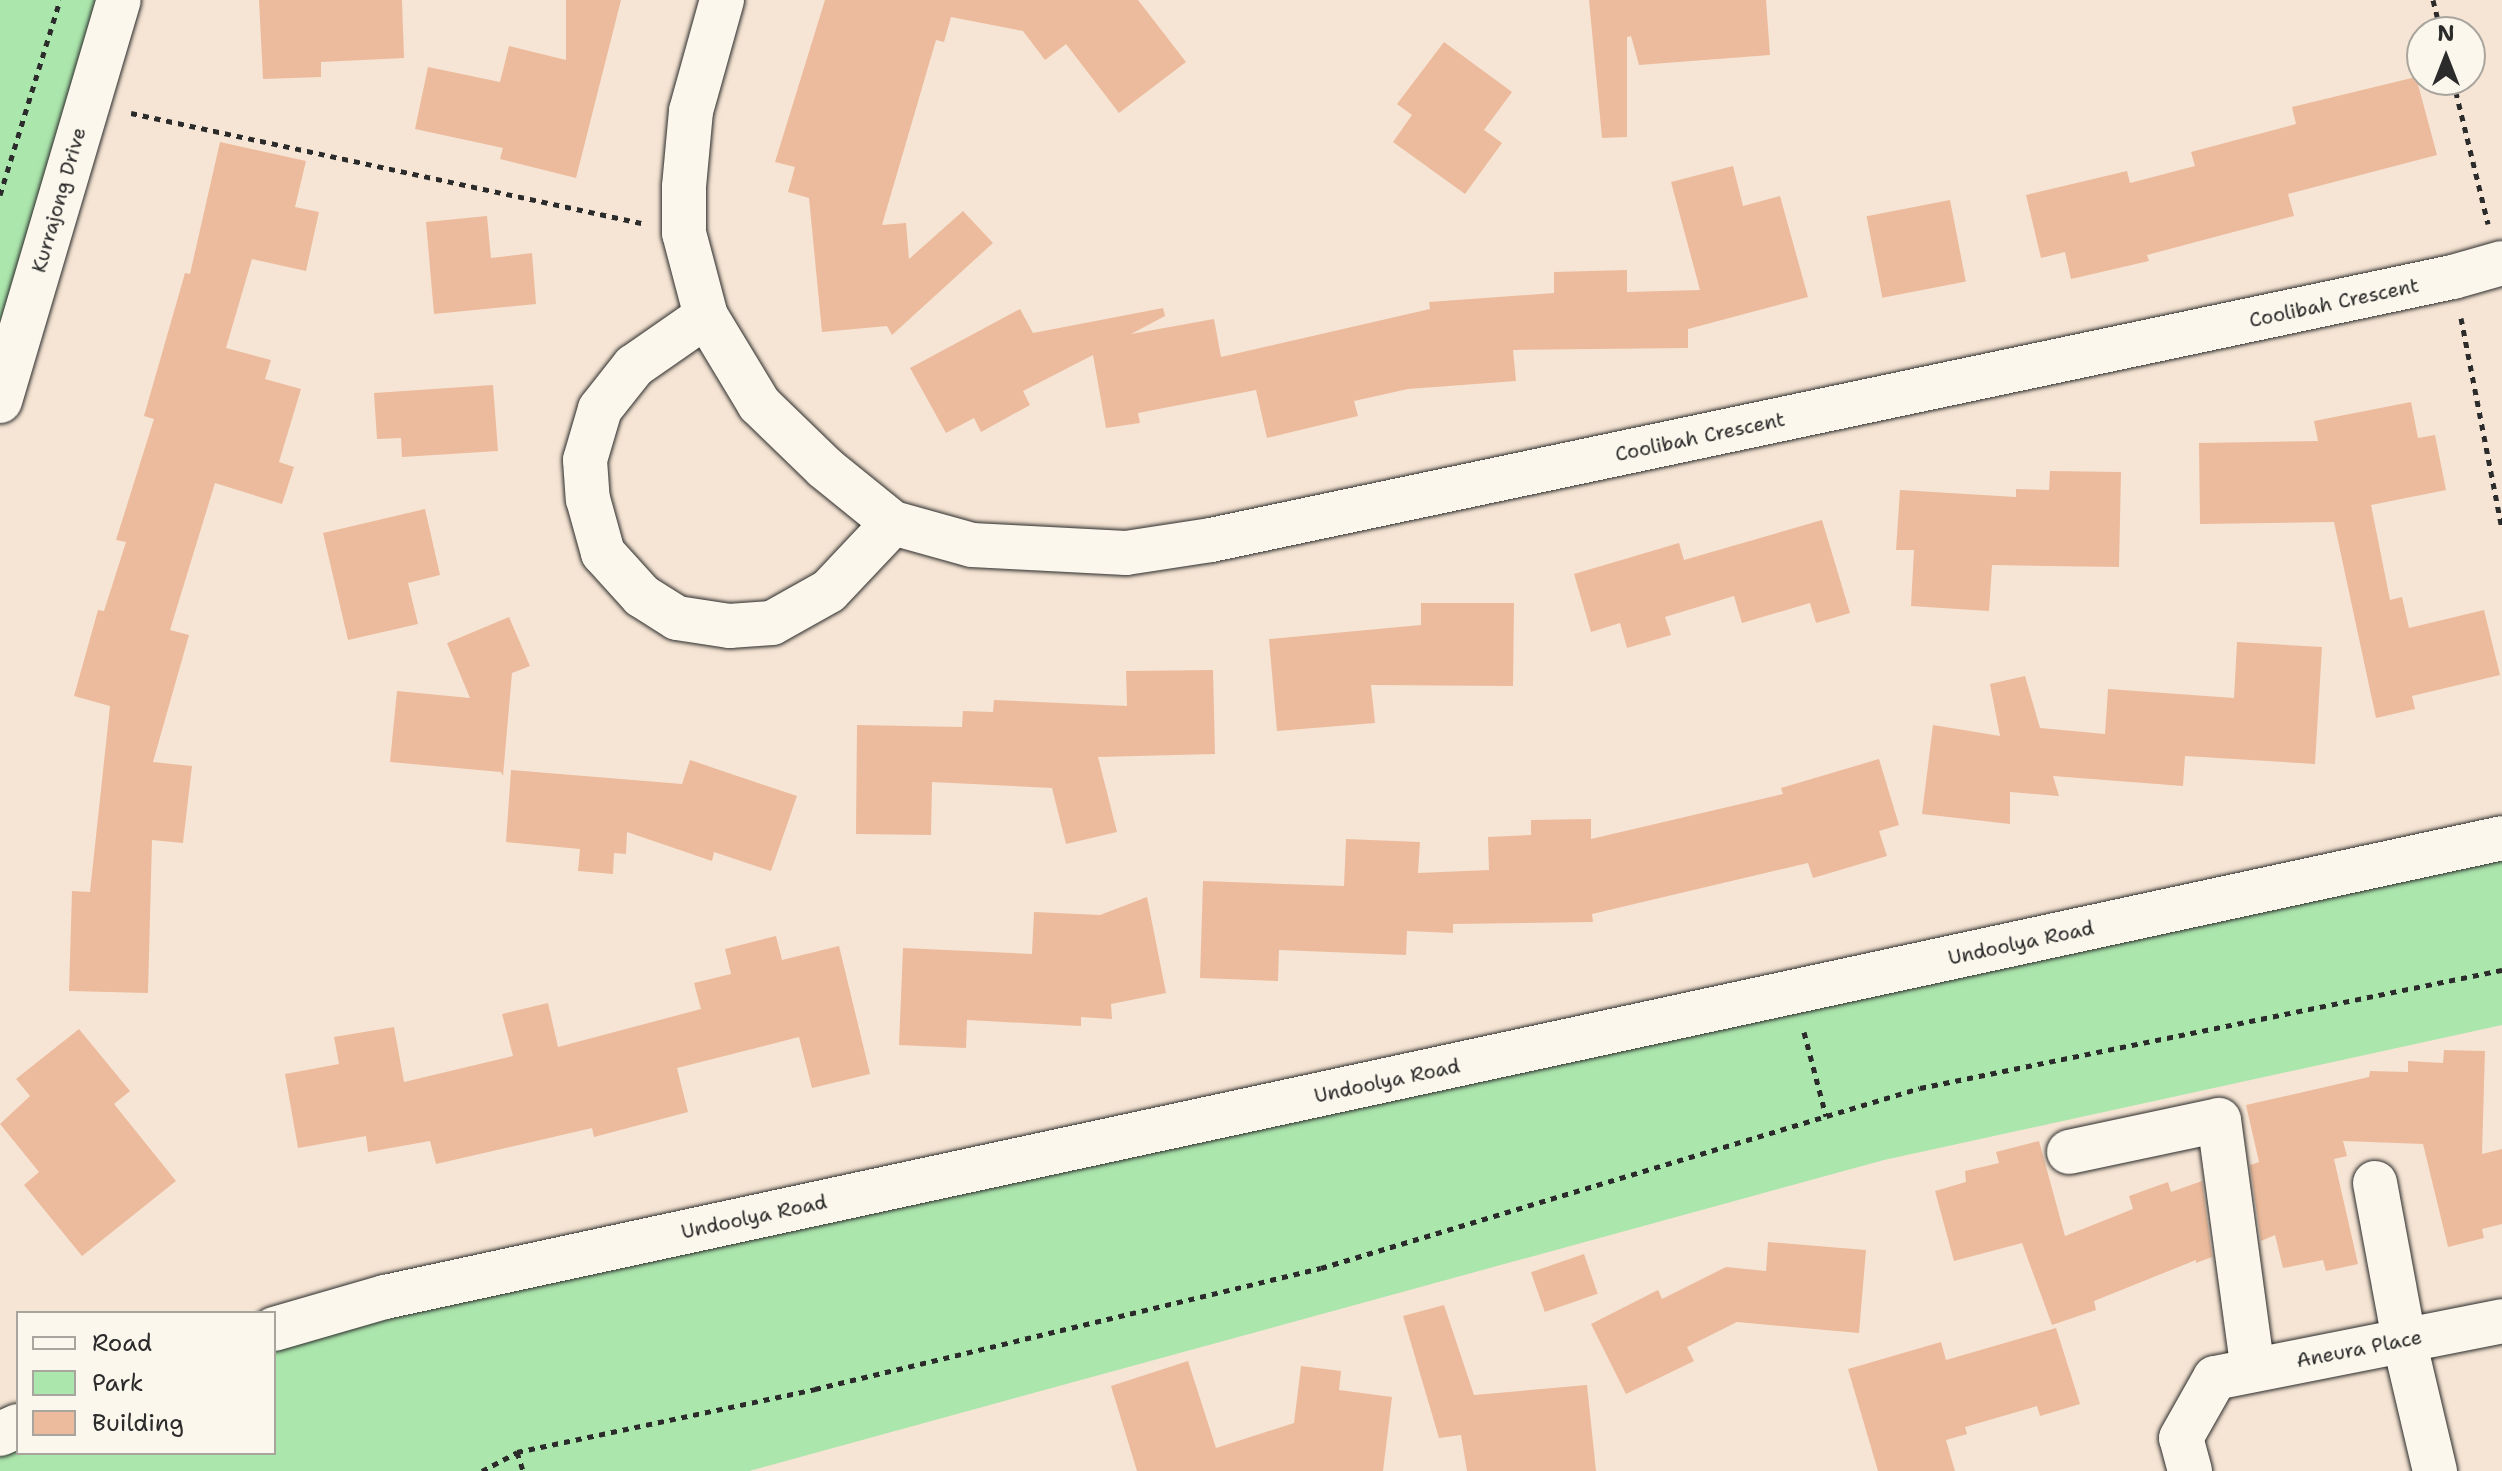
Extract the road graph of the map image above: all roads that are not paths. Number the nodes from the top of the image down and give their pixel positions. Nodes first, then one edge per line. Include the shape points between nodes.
1 (119, 0) edge
2 (722, 0) edge
3 (2500, 263) edge
4 (706, 316) junction
5 (0, 401) edge
6 (893, 523) junction
7 (2502, 838) edge
8 (2069, 1152) dead end
9 (2375, 1183) dead end
10 (2502, 1321) edge
11 (276, 1328) edge
12 (2404, 1340) junction
13 (2234, 1374) junction
14 (2190, 1471) edge
15 (2435, 1471) edge

1 - 5 street, Kurrajong Drive
2 - 4 street, Coolibah Crescent via 691,111 684,233
3 - 6 street, Coolibah Crescent via 1211,540 1126,553 1044,550 972,545
4 - 6 street, Coolibah Crescent via 759,404 825,468
4 - 6 street via 634,366 600,409 585,460 588,499 603,553 642,596 677,618 729,626 772,623 829,591
7 - 11 street, Undoolya Road via 385,1297
8 - 13 street via 2219,1120
9 - 12 street
10 - 12 street, Aneura Place
12 - 13 street, Aneura Place
12 - 15 street
13 - 14 street via 2181,1438

